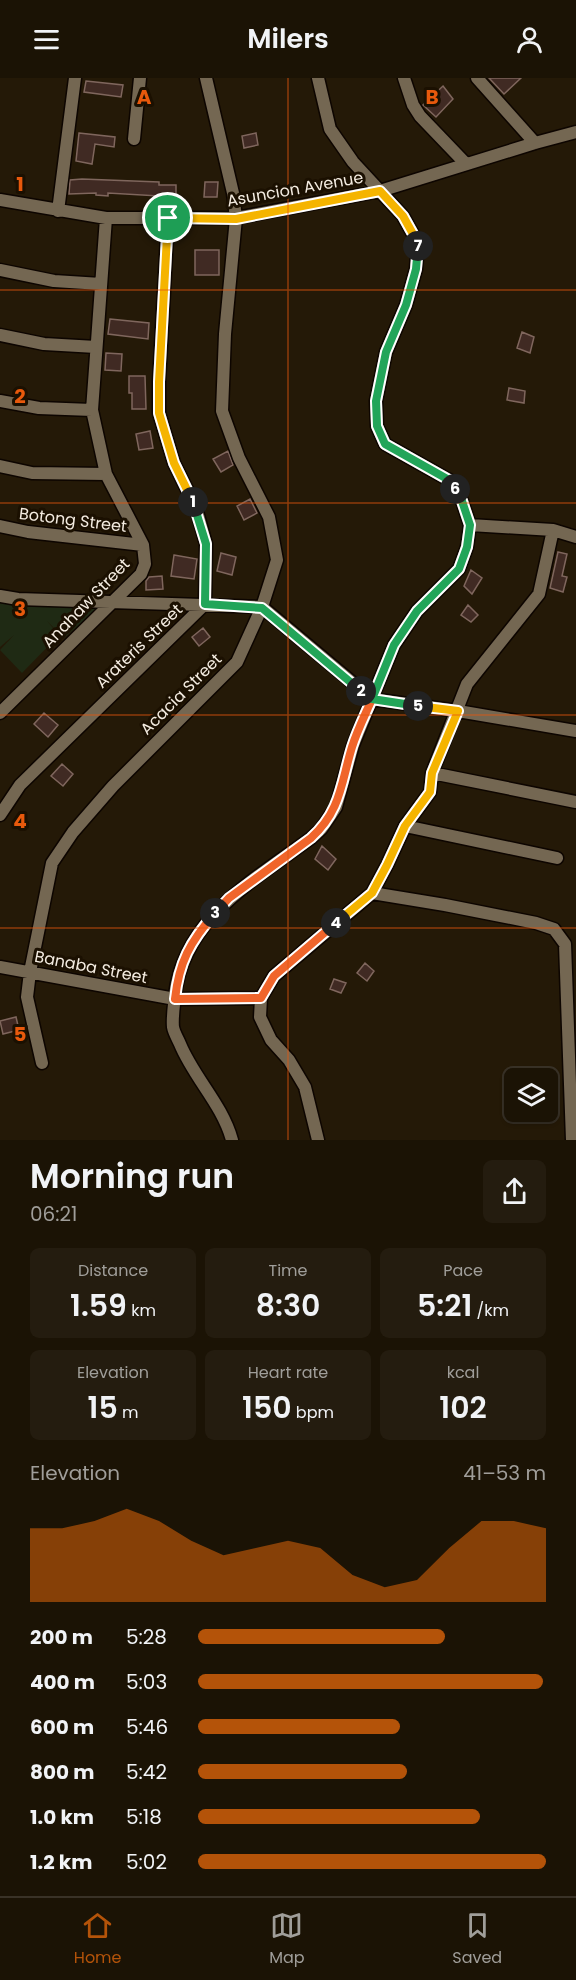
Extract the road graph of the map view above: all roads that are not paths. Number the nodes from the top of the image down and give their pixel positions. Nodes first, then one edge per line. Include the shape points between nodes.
1 (75, 78) edge
2 (140, 78) edge
3 (206, 78) edge
4 (318, 78) edge
5 (404, 78) edge
6 (477, 78) edge
7 (576, 132) edge
8 (134, 139) dead end
9 (535, 143) junction
10 (466, 164) junction
11 (380, 191) junction
12 (0, 200) edge
13 (58, 211) junction
14 (106, 218) junction
15 (168, 218) junction
16 (236, 219) junction
17 (0, 270) edge
18 (101, 284) junction
19 (0, 335) edge
20 (96, 347) junction
21 (0, 401) edge
22 (92, 410) junction
23 (0, 466) edge
24 (106, 474) junction
25 (470, 525) junction
26 (0, 526) edge
27 (554, 530) junction
28 (576, 537) edge
29 (143, 545) junction
30 (0, 596) edge
31 (113, 603) junction
32 (205, 604) junction
33 (262, 608) junction
34 (372, 699) junction
35 (458, 711) junction
36 (0, 713) edge
37 (576, 731) edge
38 (432, 773) junction
39 (576, 802) edge
40 (0, 815) edge
41 (405, 826) junction
42 (557, 858) dead end
43 (372, 893) junction
44 (0, 967) edge
45 (30, 972) junction
46 (261, 998) junction
47 (175, 999) junction
48 (42, 1063) dead end
49 (232, 1140) edge
50 (318, 1140) edge
51 (572, 1140) edge

1 - 13 street
2 - 8 street
3 - 16 street, Acacia Street
4 - 11 street via 330,129
5 - 10 street via 420,116
6 - 9 street
7 - 9 street, Asuncion Avenue
9 - 10 street, Asuncion Avenue
10 - 11 street, Asuncion Avenue
11 - 16 street, Asuncion Avenue
11 - 25 street via 403,216 418,243 406,305 386,352 376,401 377,426 385,444 449,480
12 - 13 street, Asuncion Avenue
13 - 14 street, Asuncion Avenue
14 - 15 street, Asuncion Avenue
14 - 18 street, Anahaw Street
15 - 16 street, Asuncion Avenue
15 - 32 street, Arateris Street via 159,413 206,544
16 - 33 street, Acacia Street via 222,411 239,458 269,517 277,560
17 - 18 street via 54,281
18 - 20 street, Anahaw Street
19 - 20 street via 44,344
20 - 22 street, Anahaw Street
21 - 22 street via 39,408
22 - 24 street, Anahaw Street
23 - 24 street via 32,473
24 - 29 street, Anahaw Street
25 - 27 street
25 - 34 street via 459,569 417,611 394,645
26 - 29 street, Botong Street
27 - 28 street
27 - 35 street via 539,594 468,684
29 - 31 street, Anahaw Street via 145,564 141,574
30 - 31 street
31 - 32 street
31 - 36 street, Anahaw Street
32 - 33 street
32 - 40 street, Arateris Street via 20,785
33 - 34 street
33 - 45 street, Acacia Street via 237,662 113,786 52,863
34 - 35 street
34 - 47 street via 353,745 336,807 311,838 229,898 213,916 187,952 178,973
35 - 37 street
35 - 38 street
38 - 39 street
38 - 41 street via 430,792
41 - 42 street
41 - 43 street
43 - 46 street via 274,976
43 - 51 street via 554,929 565,944
44 - 45 street, Banaba Street
45 - 47 street, Banaba Street
45 - 48 street, Acacia Street via 27,997
46 - 47 street, Banaba Street
46 - 50 street via 260,1017 271,1040 305,1087
47 - 49 street via 173,1027 186,1060 222,1114

